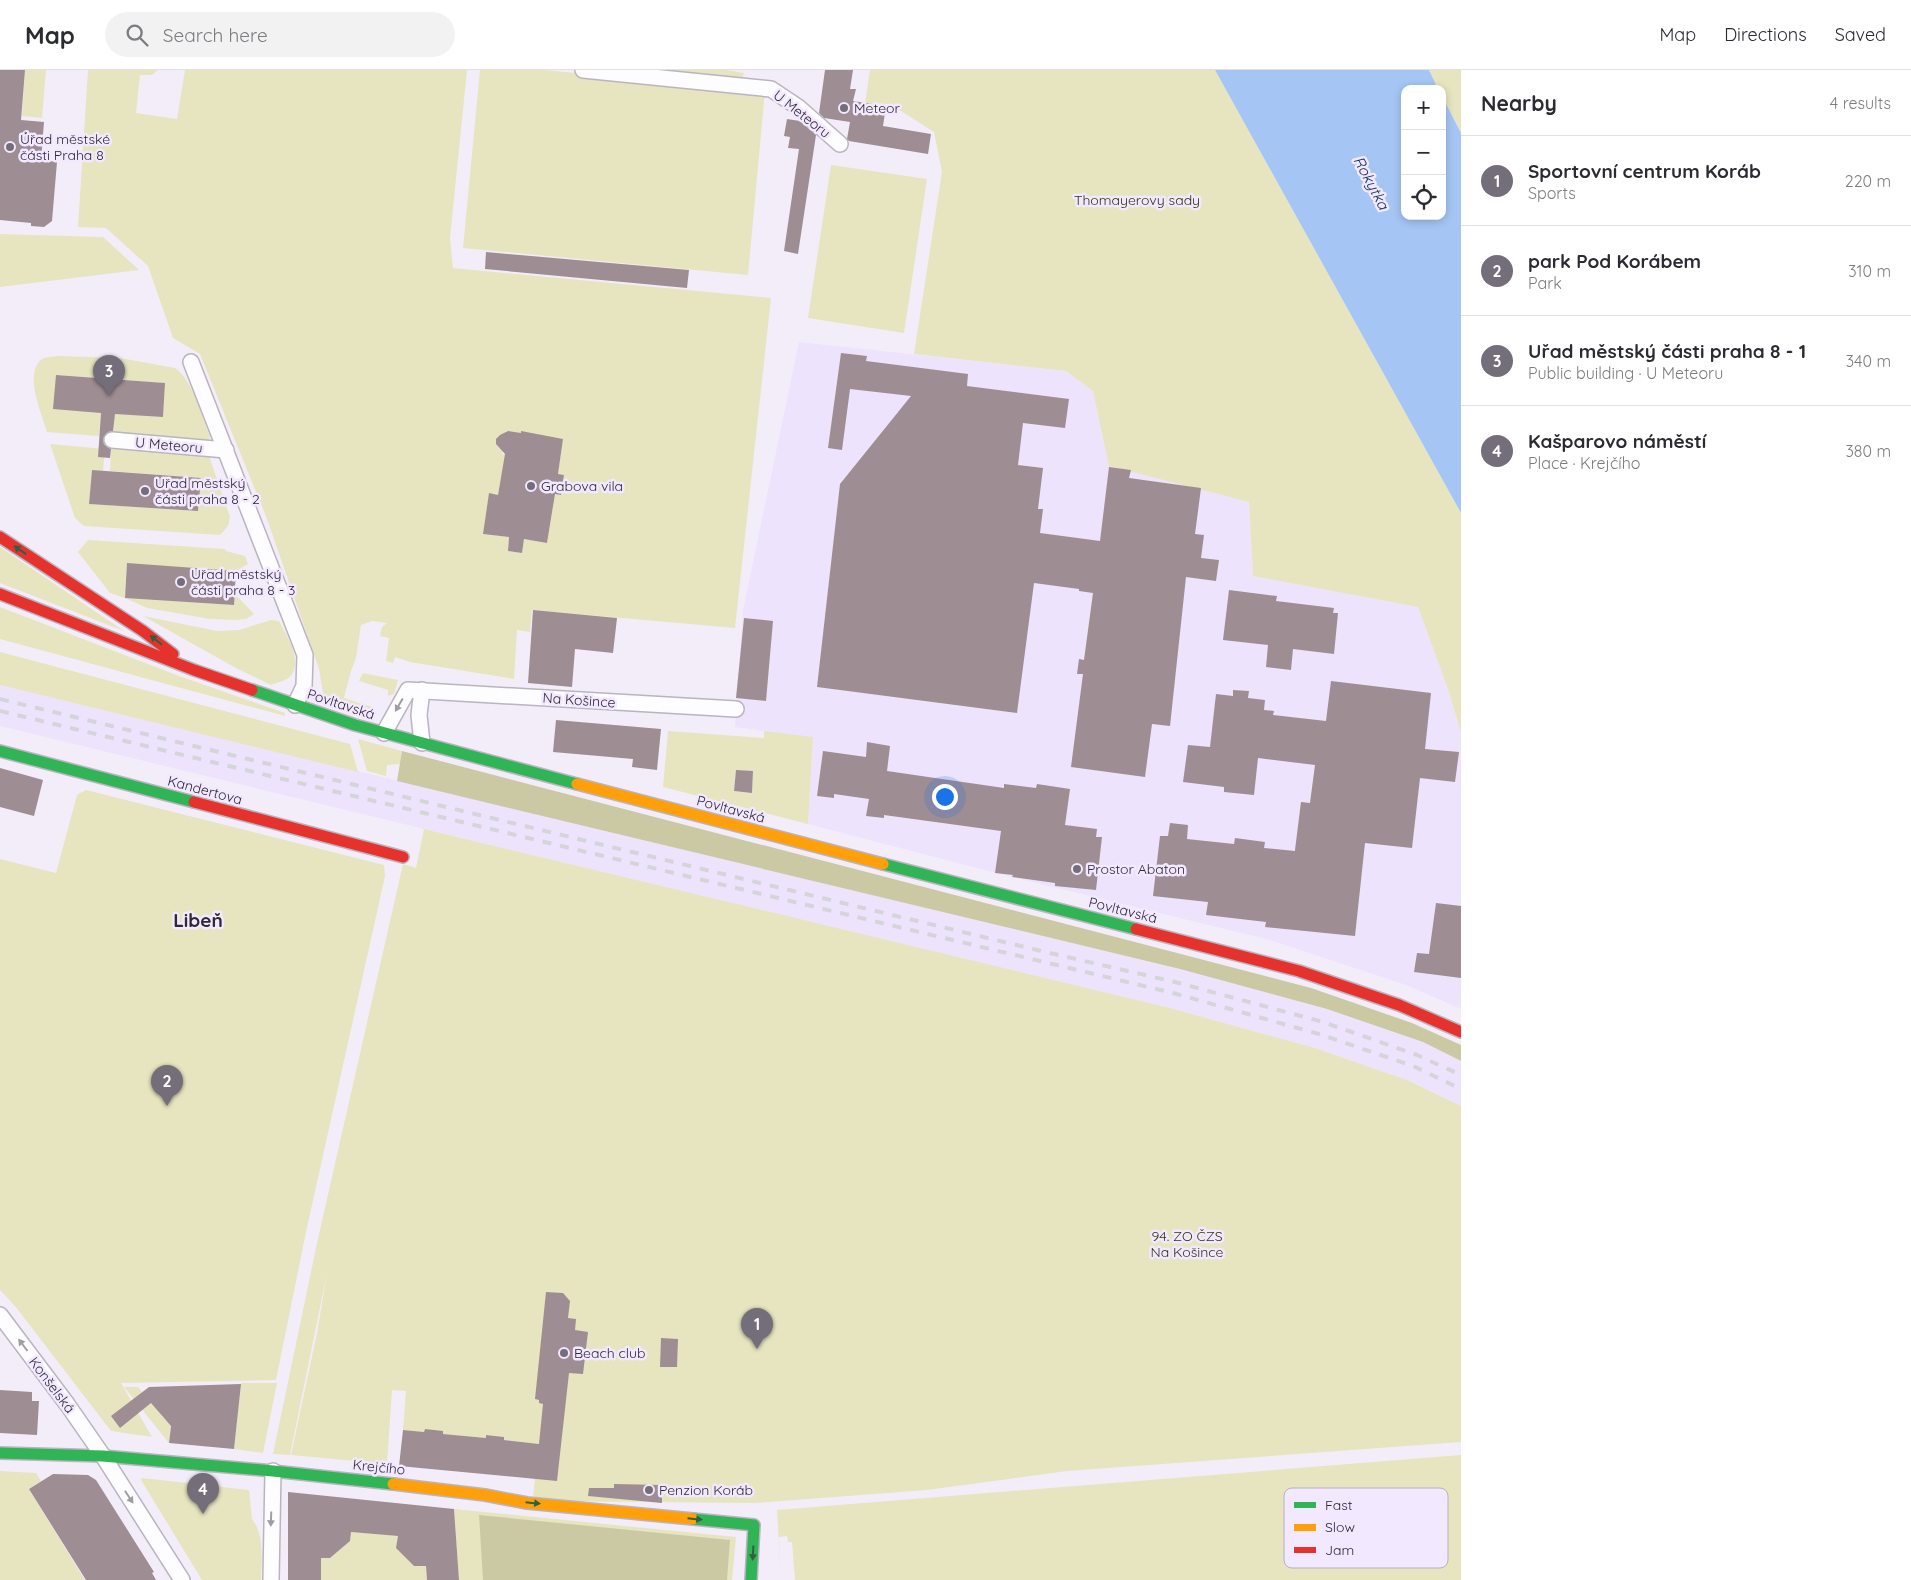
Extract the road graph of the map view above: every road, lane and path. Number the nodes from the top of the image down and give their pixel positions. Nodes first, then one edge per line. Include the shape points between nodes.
1 (583, 70) edge
2 (840, 144) dead end
3 (191, 362) dead end
4 (112, 440) dead end
5 (226, 450) junction
6 (0, 537) edge
7 (0, 594) edge
8 (194, 670) junction
9 (422, 690) junction
10 (295, 705) junction
11 (736, 709) dead end
12 (384, 732) junction
13 (422, 743) junction
14 (0, 751) edge
15 (403, 857) dead end
16 (1461, 1032) edge
17 (0, 1315) edge
18 (0, 1452) edge
19 (103, 1456) junction
20 (272, 1471) junction
21 (182, 1580) edge
22 (270, 1580) edge
23 (751, 1580) edge

1 - 2 street, U Meteoru via 771,90 798,107
3 - 5 street, U Meteoru
4 - 5 street, U Meteoru
5 - 10 street, U Meteoru via 306,655 304,686
8 -> 6 main road via 143,631
7 - 8 main road, Povltavská
8 - 10 main road, Povltavská
9 - 11 street, Na Košince
9 -> 12 street, Na Košince via 408,690
9 - 13 street via 419,715
10 - 12 main road, Povltavská
12 - 13 main road, Povltavská
13 - 16 main road, Povltavská via 1299,971 1398,1005
14 - 15 main road, Kandertova
19 -> 17 street, Konšelská
18 - 19 main road, Krejčího
19 - 20 main road, Krejčího
19 -> 21 street, Konšelská
20 -> 22 street
20 -> 23 main road, Krejčího via 485,1494 527,1503 754,1525

